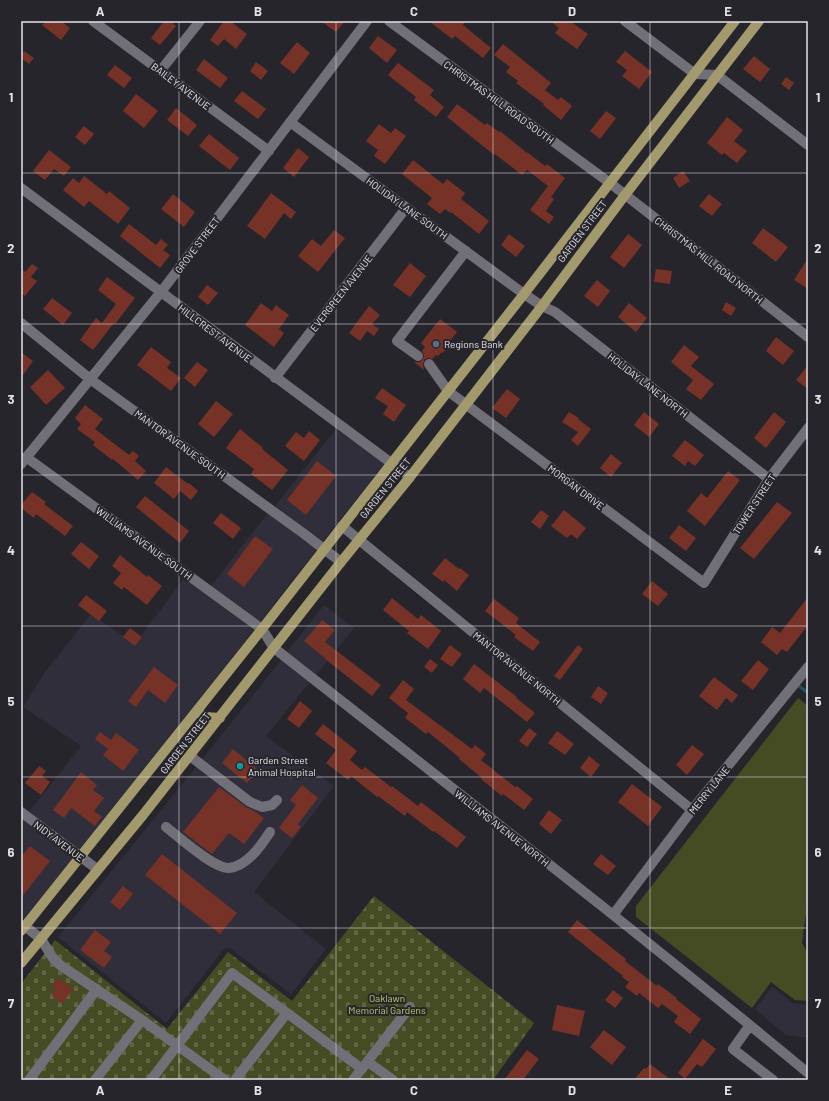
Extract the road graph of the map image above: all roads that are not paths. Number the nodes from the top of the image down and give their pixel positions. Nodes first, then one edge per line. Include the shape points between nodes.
1 (93, 21) edge
2 (200, 21) edge
3 (367, 21) edge
4 (389, 21) edge
5 (625, 21) edge
6 (735, 21) edge
7 (759, 21) edge
8 (161, 70) junction
9 (695, 74) junction
10 (717, 75) junction
11 (290, 122) junction
12 (808, 145) edge
13 (269, 151) junction
14 (610, 184) junction
15 (21, 188) edge
16 (625, 195) junction
17 (406, 208) junction
18 (466, 251) junction
19 (161, 292) junction
20 (524, 294) junction
21 (542, 306) junction
22 (21, 322) edge
23 (808, 337) edge
24 (418, 356) dead end
25 (429, 364) dead end
26 (275, 378) junction
27 (90, 379) junction
28 (448, 391) junction
29 (465, 404) junction
30 (808, 428) edge
31 (24, 461) edge
32 (391, 463) junction
33 (410, 477) junction
34 (769, 479) junction
35 (342, 526) junction
36 (359, 540) junction
37 (325, 549) junction
38 (341, 562) junction
39 (704, 583) joint
40 (262, 629) junction
41 (274, 648) junction
42 (807, 672) edge
43 (197, 711) junction
44 (220, 718) junction
45 (190, 756) junction
46 (277, 800) dead end
47 (692, 810) junction
48 (21, 812) edge
49 (166, 827) dead end
50 (270, 832) dead end
51 (81, 857) junction
52 (97, 870) junction
53 (613, 915) junction
54 (23, 928) edge
55 (41, 939) junction
56 (21, 963) edge
57 (97, 989) junction
58 (410, 1008) dead end
59 (287, 1013) junction
60 (142, 1020) junction
61 (748, 1024) junction
62 (177, 1045) junction
63 (365, 1065) junction
64 (808, 1073) edge
65 (221, 1079) edge
66 (29, 1080) edge
67 (95, 1080) edge
68 (151, 1080) edge
69 (235, 1080) edge
70 (353, 1080) edge
71 (393, 1080) edge
72 (773, 1080) edge

1 - 8 street, BAILEY AVENUE
2 - 8 street
3 - 11 street, GROVE STREET
4 - 14 street, CHRISTMAS HILL ROAD SOUTH
5 - 9 street
6 - 9 main road, GARDEN STREET
7 - 10 main road, GARDEN STREET
8 - 13 street, BAILEY AVENUE
9 - 10 street
9 - 14 main road, GARDEN STREET
10 - 12 street
10 - 16 main road, GARDEN STREET
11 - 13 street, GROVE STREET
11 - 17 street, HOLIDAY LANE SOUTH
13 - 19 street, GROVE STREET
14 - 16 street, CHRISTMAS HILL ROAD NORTH
14 - 20 main road, GARDEN STREET
15 - 19 street, HILLCREST AVENUE
16 - 21 main road, GARDEN STREET
16 - 23 street, CHRISTMAS HILL ROAD NORTH
17 - 18 street, HOLIDAY LANE SOUTH
17 - 26 street, EVERGREEN AVENUE
18 - 20 street, HOLIDAY LANE SOUTH
18 - 24 street via 397,341
19 - 26 street, HILLCREST AVENUE
19 - 27 street, GROVE STREET
20 - 21 street, HOLIDAY LANE NORTH
20 - 28 main road, GARDEN STREET
21 - 29 main road, GARDEN STREET
21 - 34 street, HOLIDAY LANE NORTH via 555,312
22 - 27 street, MANTOR AVENUE SOUTH
25 - 28 street, MORGAN DRIVE
26 - 32 street, HILLCREST AVENUE
27 - 31 street, GROVE STREET
27 - 37 street, MANTOR AVENUE SOUTH
28 - 29 street, MORGAN DRIVE
28 - 32 main road, GARDEN STREET
29 - 33 main road, GARDEN STREET
29 - 39 street, MORGAN DRIVE
30 - 34 street, TOWER STREET
31 - 40 street, WILLIAMS AVENUE SOUTH
32 - 33 street, HILLCREST AVENUE
32 - 35 main road, GARDEN STREET
33 - 36 main road, GARDEN STREET
34 - 39 street, TOWER STREET
35 - 36 street, MANTOR AVENUE NORTH
35 - 37 main road, GARDEN STREET
36 - 38 main road, GARDEN STREET
36 - 47 street, MANTOR AVENUE NORTH
37 - 38 street, MANTOR AVENUE SOUTH
37 - 40 main road, GARDEN STREET
38 - 41 main road, GARDEN STREET
40 - 41 street, WILLIAMS AVENUE NORTH
40 - 43 main road, GARDEN STREET
41 - 44 main road, GARDEN STREET
41 - 53 street, WILLIAMS AVENUE NORTH
42 - 47 street, MERRY LANE
43 - 44 main road via 205,717
43 - 51 main road, GARDEN STREET
44 - 45 main road, GARDEN STREET
45 - 46 street via 250,802 262,807 272,805
45 - 52 main road, GARDEN STREET
47 - 53 street, MERRY LANE
48 - 51 street, NIDY AVENUE
49 - 50 street via 208,860 228,868 240,864 251,856
51 - 52 street, NIDY AVENUE
51 - 54 main road, GARDEN STREET
52 - 55 main road, GARDEN STREET
53 - 61 street, WILLIAMS AVENUE NORTH
54 - 55 street
55 - 56 main road, GARDEN STREET
55 - 57 street via 60,965
57 - 60 street
57 - 66 street
58 - 63 street
59 - 62 street via 232,974
59 - 63 street
59 - 69 street
60 - 62 street
60 - 67 street
61 - 64 street, WILLIAMS AVENUE NORTH
61 - 72 street via 733,1049
62 - 65 street
62 - 68 street
63 - 70 street
63 - 71 street

